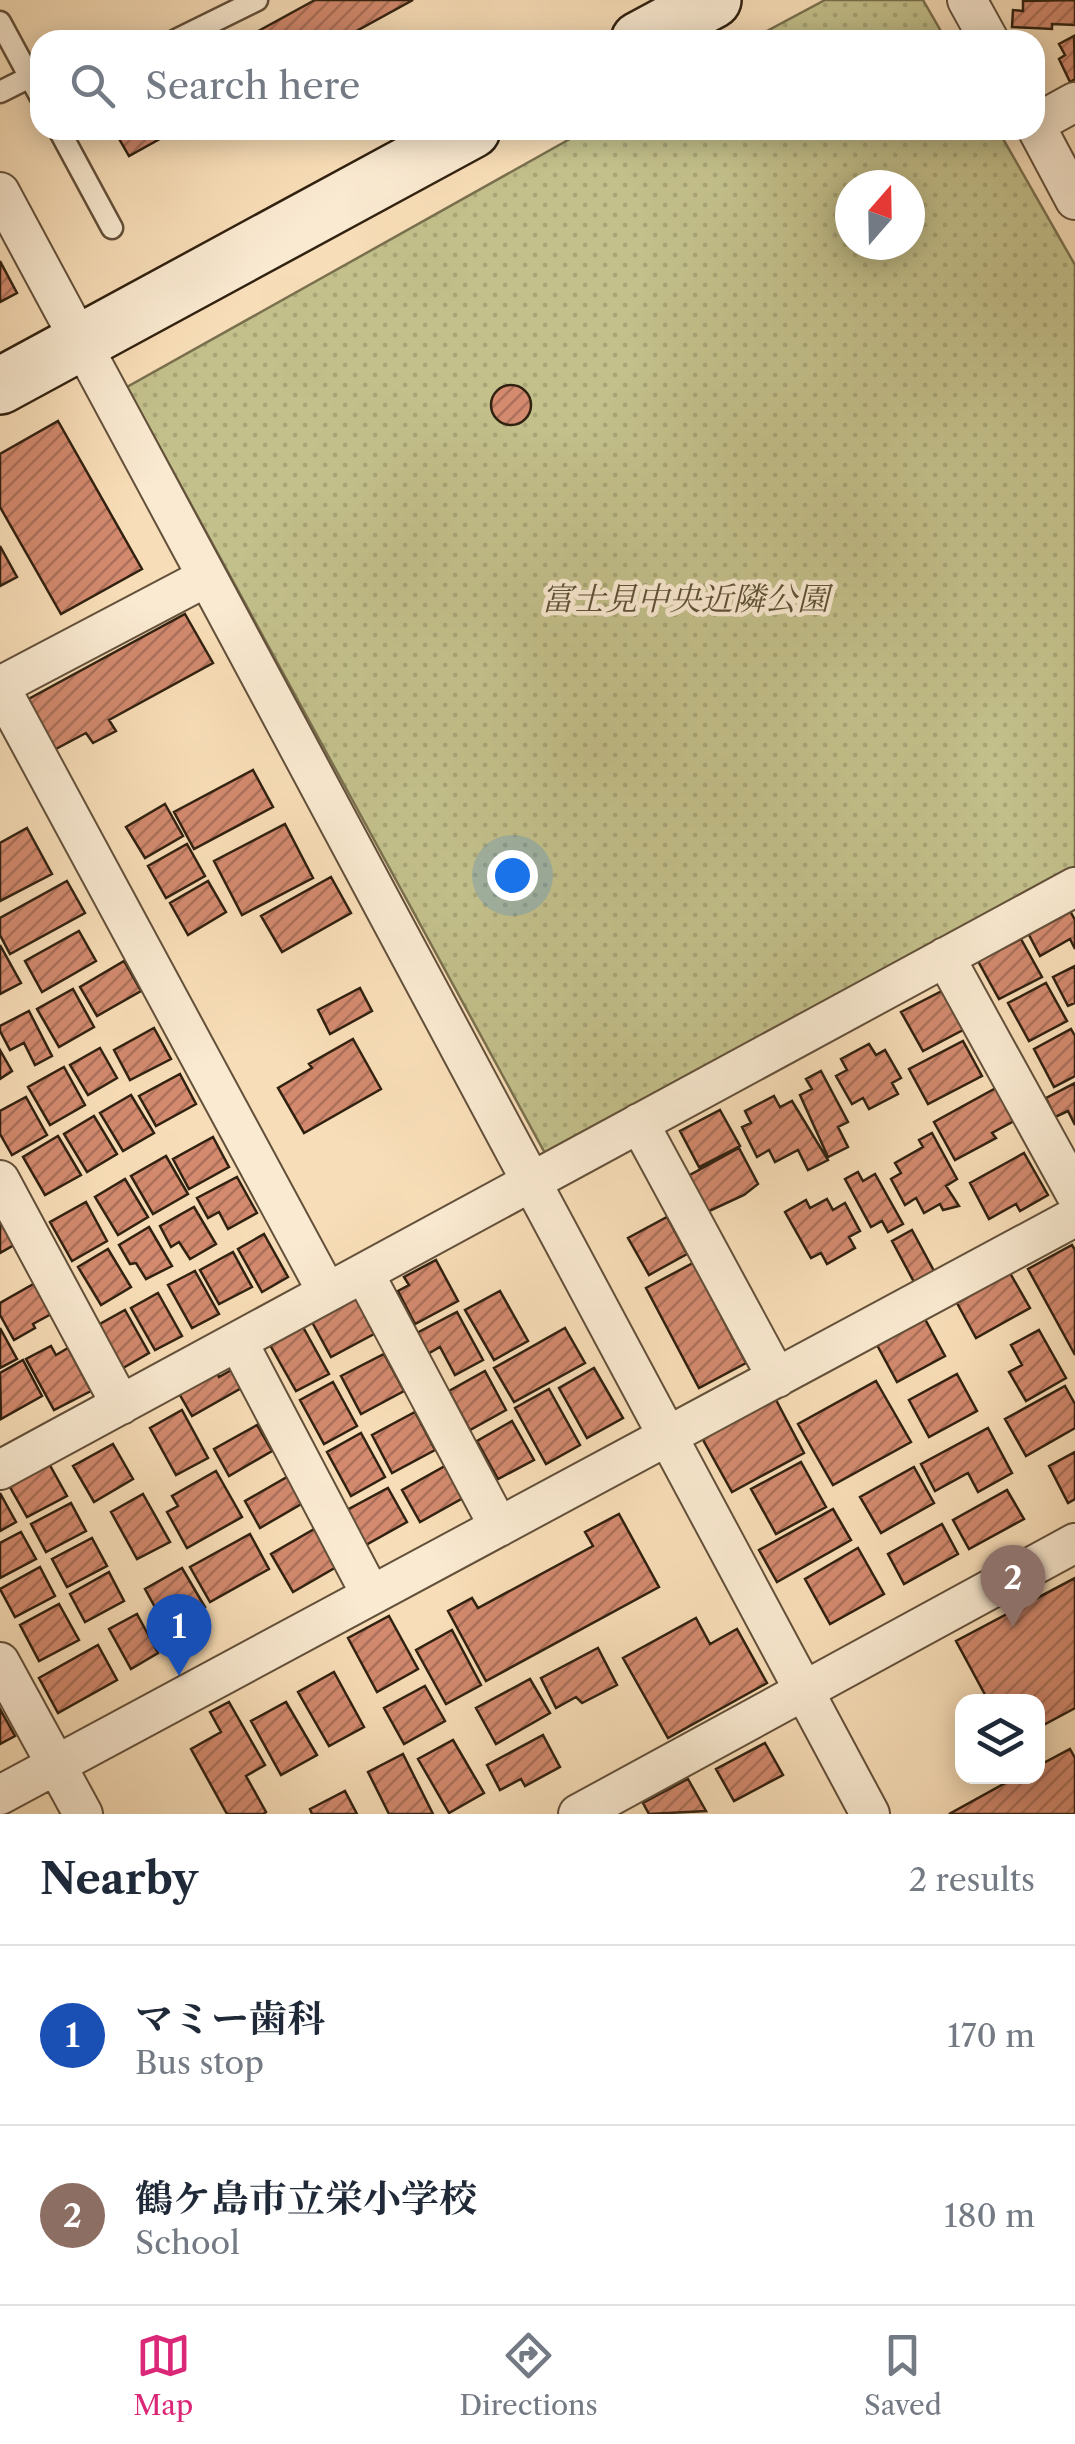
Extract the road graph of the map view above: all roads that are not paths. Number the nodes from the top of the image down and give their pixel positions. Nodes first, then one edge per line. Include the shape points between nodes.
1 (257, 0) edge
2 (713, 0) edge
3 (967, 0) edge
4 (0, 22) edge
5 (196, 30) edge
6 (658, 30) edge
7 (983, 30) edge
8 (30, 77) edge
9 (30, 87) edge
10 (0, 92) edge
11 (1075, 102) edge
12 (1045, 119) edge
13 (64, 140) edge
14 (453, 140) edge
15 (1043, 140) edge
16 (0, 192) edge
17 (1075, 200) edge
18 (112, 228) dead end
19 (81, 341) junction
20 (0, 386) edge
21 (205, 578) junction
22 (0, 686) edge
23 (1075, 887) edge
24 (945, 957) junction
25 (639, 1123) junction
26 (0, 1180) edge
27 (532, 1183) junction
28 (1075, 1193) edge
29 (1075, 1217) edge
30 (364, 1273) junction
31 (327, 1292) junction
32 (238, 1342) junction
33 (777, 1378) junction
34 (121, 1405) junction
35 (665, 1438) junction
36 (0, 1470) edge
37 (499, 1527) junction
38 (1075, 1543) edge
39 (371, 1595) junction
40 (0, 1662) edge
41 (803, 1692) junction
42 (57, 1765) junction
43 (0, 1795) edge
44 (595, 1810) edge
45 (83, 1814) edge
46 (870, 1814) edge

1 - 5 lane
2 - 6 street
3 - 7 street
4 - 8 lane
9 - 10 lane
11 - 12 street
13 - 18 lane
14 - 19 street
15 - 17 street
16 - 19 street
19 - 20 street
19 - 21 street
21 - 22 street
21 - 27 street
22 - 31 street
23 - 24 street
24 - 25 street
24 - 28 street
25 - 27 street
25 - 33 street
26 - 34 street
27 - 30 street
27 - 35 street
29 - 33 street
30 - 31 street
30 - 37 street
31 - 32 street
32 - 34 street
32 - 39 street
33 - 35 street
34 - 36 street
35 - 37 street
35 - 41 street
37 - 39 street
38 - 41 street
39 - 42 street
40 - 42 street
41 - 44 street
41 - 46 street
42 - 43 street
42 - 45 street

